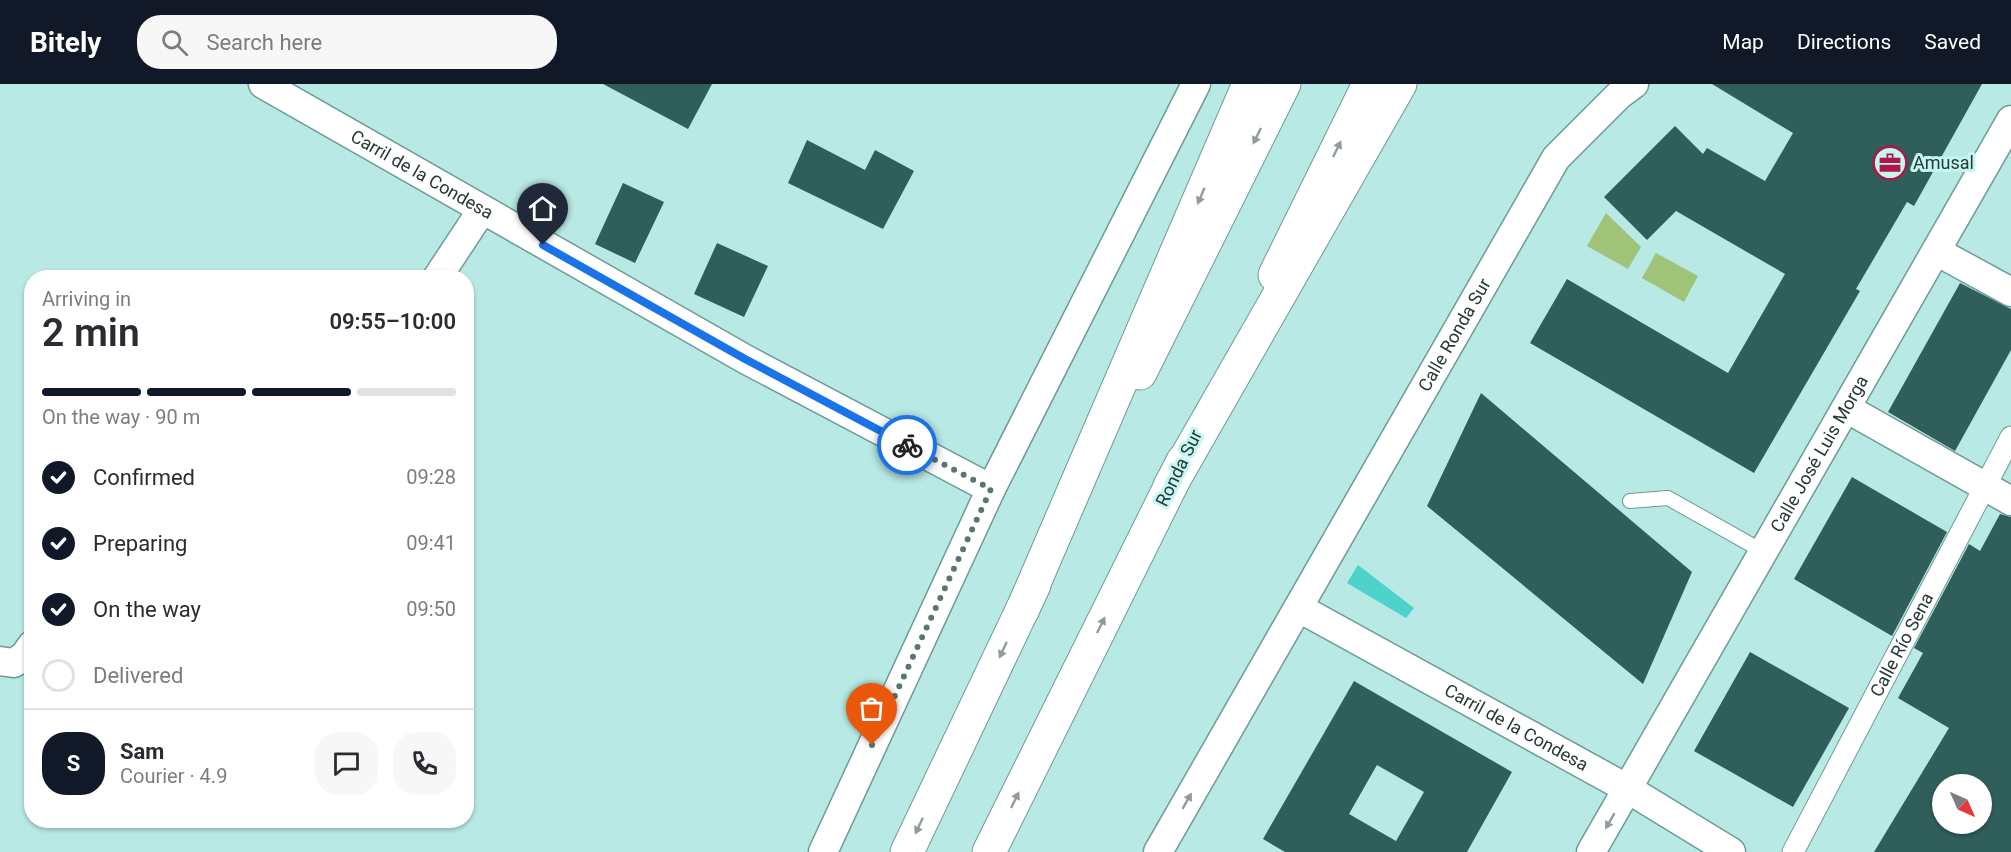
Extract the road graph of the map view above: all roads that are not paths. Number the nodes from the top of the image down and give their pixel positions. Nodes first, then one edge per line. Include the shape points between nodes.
1 (263, 84) edge
2 (1196, 84) edge
3 (1249, 84) edge
4 (1284, 84) edge
5 (1369, 84) edge
6 (1400, 84) edge
7 (1634, 84) edge
8 (2011, 120) edge
9 (482, 210) junction
10 (1936, 251) junction
11 (442, 270) edge
12 (2011, 292) edge
13 (1846, 408) junction
14 (2011, 438) edge
15 (1170, 486) junction
16 (1984, 488) junction
17 (991, 489) junction
18 (1630, 501) dead end
19 (2011, 501) edge
20 (1764, 552) junction
21 (1299, 608) junction
22 (1022, 610) junction
23 (24, 656) edge
24 (0, 661) edge
25 (1628, 789) junction
26 (823, 852) edge
27 (907, 852) edge
28 (989, 852) edge
29 (1158, 852) edge
30 (1591, 852) edge
31 (1731, 852) edge
32 (1792, 852) edge

1 - 9 street, Carril de la Condesa
2 - 17 street
3 -> 22 main road
4 -> 22 main road
15 -> 5 main road, Ronda Sur
6 - 15 main road
7 - 21 street, Calle Ronda Sur via 1556,158
8 - 10 street, Calle José Luis Morga
9 - 11 street
9 - 17 street, Carril de la Condesa via 745,359
10 - 12 street
10 - 13 street, Calle José Luis Morga
13 - 16 street
13 - 20 street, Calle José Luis Morga
14 - 16 street, Calle Río Sena
28 -> 15 main road, Ronda Sur
16 - 19 street
16 - 32 street, Calle Río Sena
17 - 26 street
18 - 20 lane via 1668,498
20 - 25 street, Calle José Luis Morga
21 - 25 street, Carril de la Condesa
29 -> 21 street, Calle Ronda Sur
22 -> 27 main road
23 - 24 street via 14,663
25 -> 30 street, Calle José Luis Morga
25 - 31 street, Carril de la Condesa

